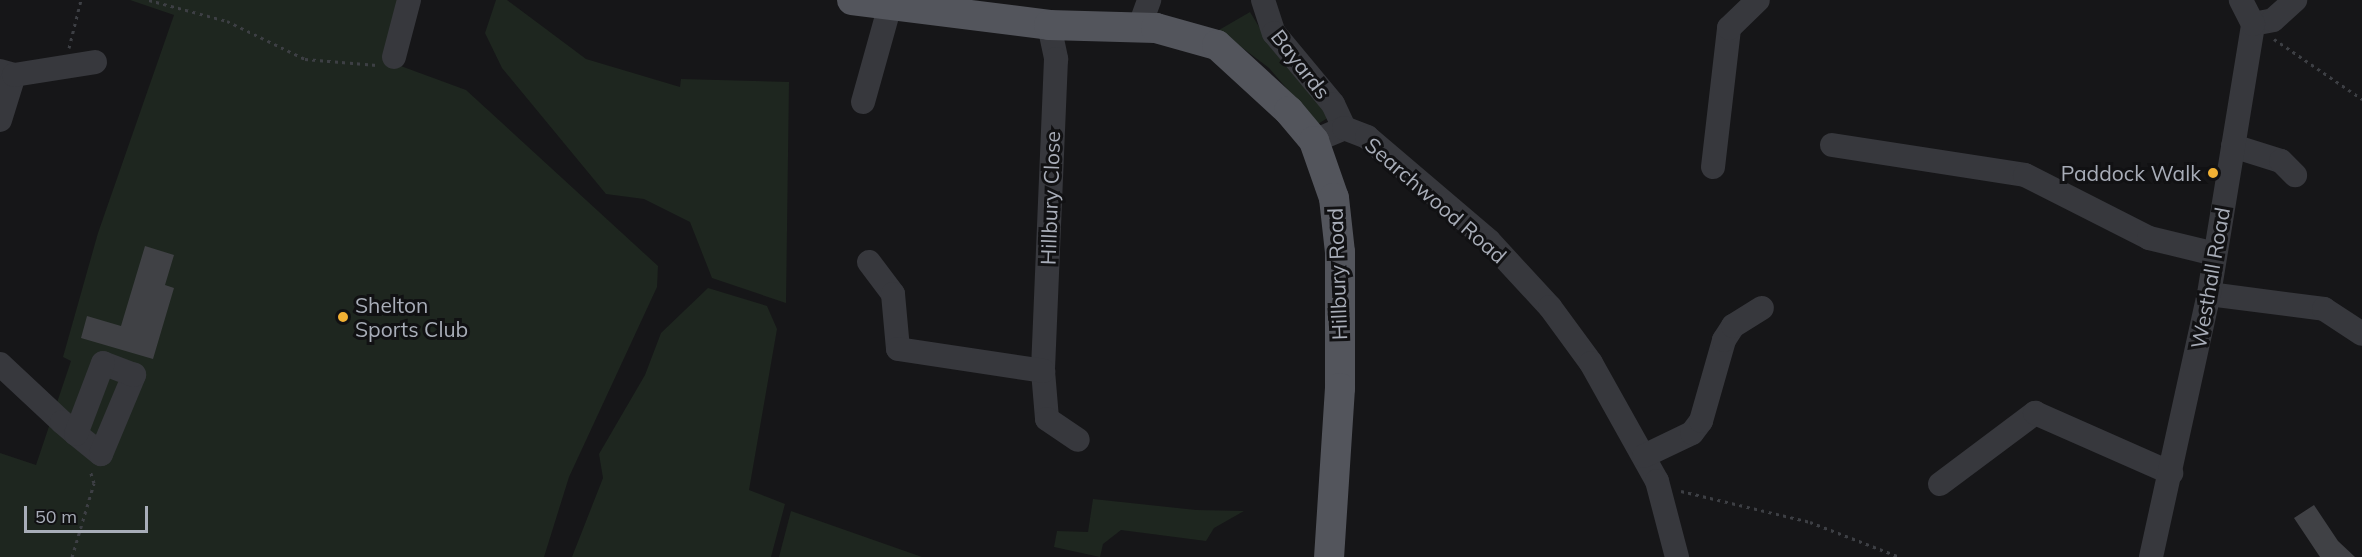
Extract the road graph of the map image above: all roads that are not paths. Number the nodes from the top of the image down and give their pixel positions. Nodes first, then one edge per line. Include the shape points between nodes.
1 (410, 0) edge
2 (855, 0) edge
3 (1149, 0) edge
4 (1263, 0) edge
5 (1758, 0) edge
6 (2241, 0) edge
7 (2295, 0) edge
8 (890, 5) junction
9 (1013, 10) edge
10 (2253, 24) junction
11 (1049, 25) junction
12 (1139, 28) junction
13 (394, 57) road end
14 (95, 62) dead end
15 (7, 73) edge
16 (863, 102) dead end
17 (0, 120) edge
18 (1344, 128) junction
19 (1314, 141) junction
20 (1832, 145) dead end
21 (2233, 146) junction
22 (1713, 167) dead end
23 (2295, 175) dead end
24 (2215, 254) junction
25 (868, 262) dead end
26 (2209, 294) junction
27 (1762, 308) dead end
28 (2362, 334) edge
29 (0, 364) edge
30 (1043, 371) junction
31 (76, 434) dead end
32 (1078, 440) dead end
33 (1644, 456) junction
34 (2170, 473) junction
35 (1940, 484) dead end
36 (1329, 557) edge
37 (1677, 557) edge
38 (2151, 557) edge

1 - 13 street
2 - 8 main road, Hillbury Road
3 - 12 street
4 - 18 street, Bayards via 1274,33 1333,104
5 - 22 street via 1729,28
6 - 10 street
7 - 10 street via 2273,20
8 - 9 main road, Hillbury Road
8 - 16 street
9 - 11 main road, Hillbury Road
10 - 21 street, Westhall Road
11 - 12 main road, Hillbury Road
11 - 30 street, Hillbury Close via 1056,59
12 - 19 main road, Hillbury Road via 1217,45 1254,75
14 - 15 street via 64,69
15 - 17 street
18 - 19 street, Searchwood Road
18 - 33 street, Searchwood Road via 1367,137 1489,241 1591,363
19 - 36 main road, Hillbury Road via 1334,198 1340,252 1340,388
20 - 24 street via 2025,175 2149,238
21 - 23 street via 2281,161
21 - 24 street, Westhall Road
24 - 26 street, Westhall Road
25 - 30 street via 892,294 894,344 898,350
26 - 28 street via 2324,309
26 - 34 street, Westhall Road
27 - 33 street via 1733,326 1724,340 1701,421 1692,433
29 - 31 street
30 - 32 street, Hillbury Close via 1047,419
33 - 37 street, Searchwood Road via 1657,481
34 - 35 street via 2035,413
34 - 38 street, Westhall Road

